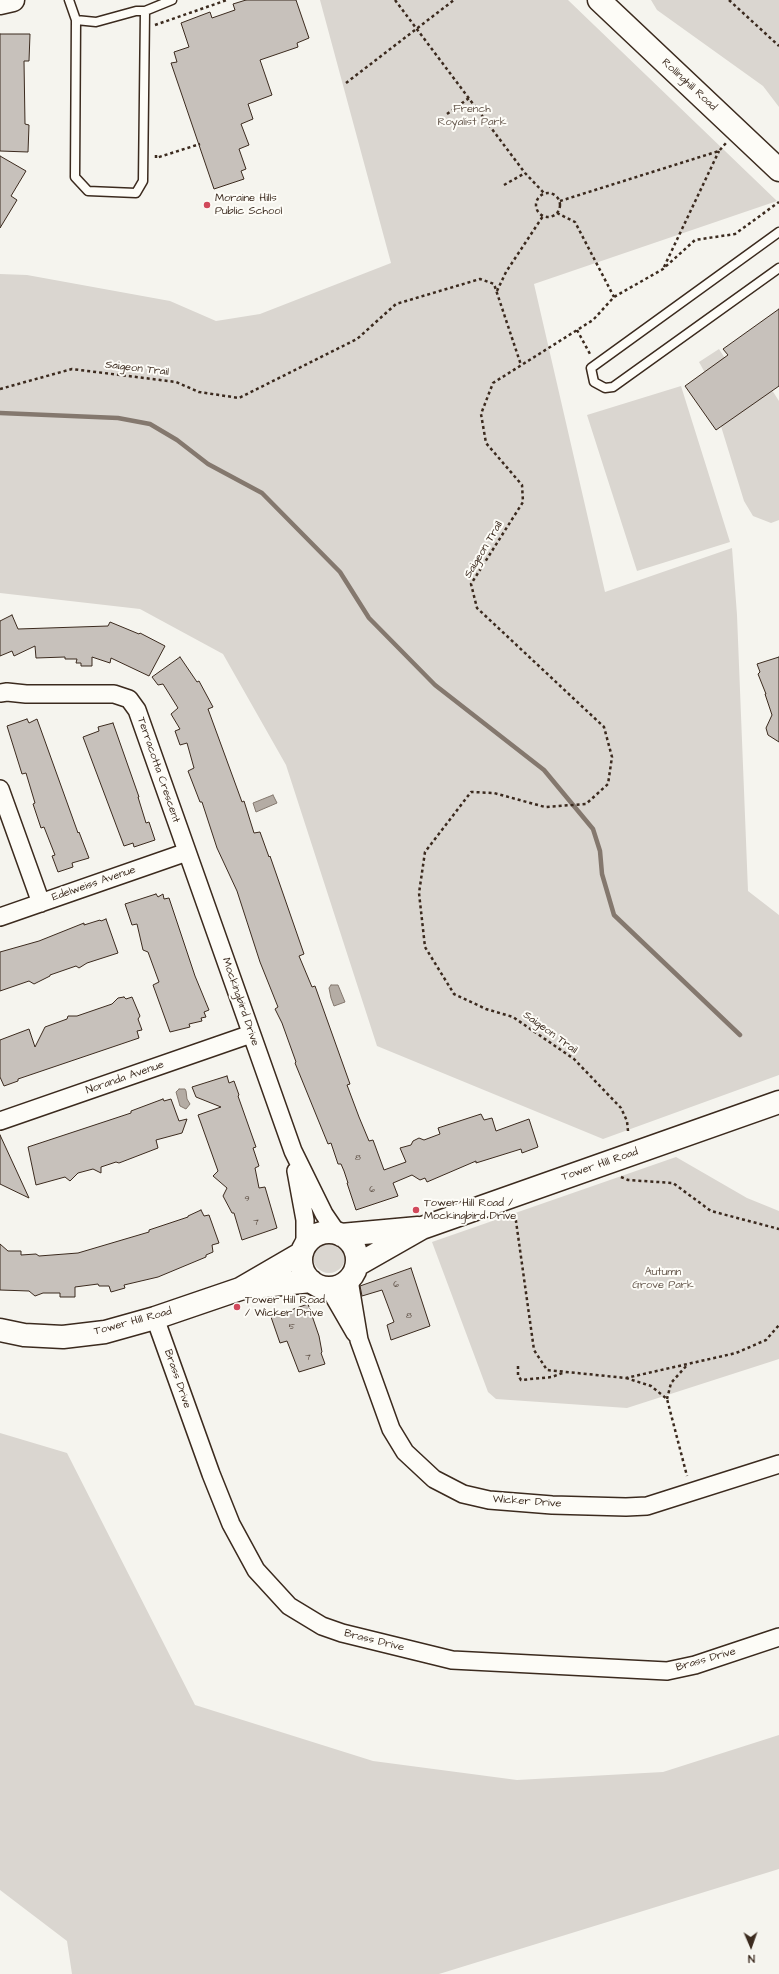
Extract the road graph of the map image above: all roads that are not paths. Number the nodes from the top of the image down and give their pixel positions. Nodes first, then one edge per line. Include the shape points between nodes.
1 (13, 0) edge
2 (69, 0) edge
3 (172, 0) edge
4 (599, 0) edge
5 (0, 3) edge
6 (145, 11) junction
7 (76, 20) junction
8 (779, 170) edge
9 (779, 232) edge
10 (779, 268) edge
11 (0, 693) edge
12 (0, 789) edge
13 (187, 852) junction
14 (41, 903) junction
15 (0, 917) edge
16 (251, 1034) junction
17 (779, 1102) edge
18 (0, 1121) edge
19 (293, 1151) junction
20 (422, 1228) junction
21 (339, 1234) junction
22 (303, 1250) junction
23 (353, 1272) junction
24 (320, 1284) junction
25 (240, 1289) junction
26 (155, 1318) junction
27 (0, 1330) edge
28 (359, 1340) junction
29 (779, 1464) edge
30 (779, 1637) edge

1 - 5 street
2 - 7 lane
3 - 6 lane
4 - 8 street, Rollinghill Road
6 - 7 lane via 96,22
6 - 7 lane via 143,181 136,193 88,191 75,177
9 - 10 lane via 591,368 594,382 605,388 613,386
11 - 13 street, Terracotta Crescent via 114,694 129,698 137,710
12 - 14 street
13 - 14 street, Edelweiss Avenue
13 - 16 street, Mockingbird Drive
14 - 15 street, Edelweiss Avenue
16 - 18 street, Noranda Avenue
16 - 19 street, Mockingbird Drive
17 - 20 street, Tower Hill Road
19 - 21 street, Mockingbird Drive via 324,1214
19 - 22 street, Mockingbird Drive via 305,1220
20 - 21 street, Tower Hill Road
20 - 23 street, Tower Hill Road
21 - 22 street via 318,1234 310,1239
21 - 23 street via 354,1247 357,1256
22 - 24 street via 302,1265 307,1276
22 - 25 street, Tower Hill Road
23 - 24 street via 343,1284
23 - 28 street, Wicker Drive
24 - 25 street, Tower Hill Road
24 - 28 street, Wicker Drive
25 - 26 street, Tower Hill Road
26 - 27 street, Tower Hill Road via 105,1332 63,1337 24,1335
26 - 30 street, Brass Drive via 211,1474 231,1524 252,1563 289,1606 322,1626 342,1634 452,1660 667,1671 695,1665
28 - 29 street, Wicker Drive via 391,1429 405,1452 434,1479 463,1494 489,1500 552,1505 647,1506

